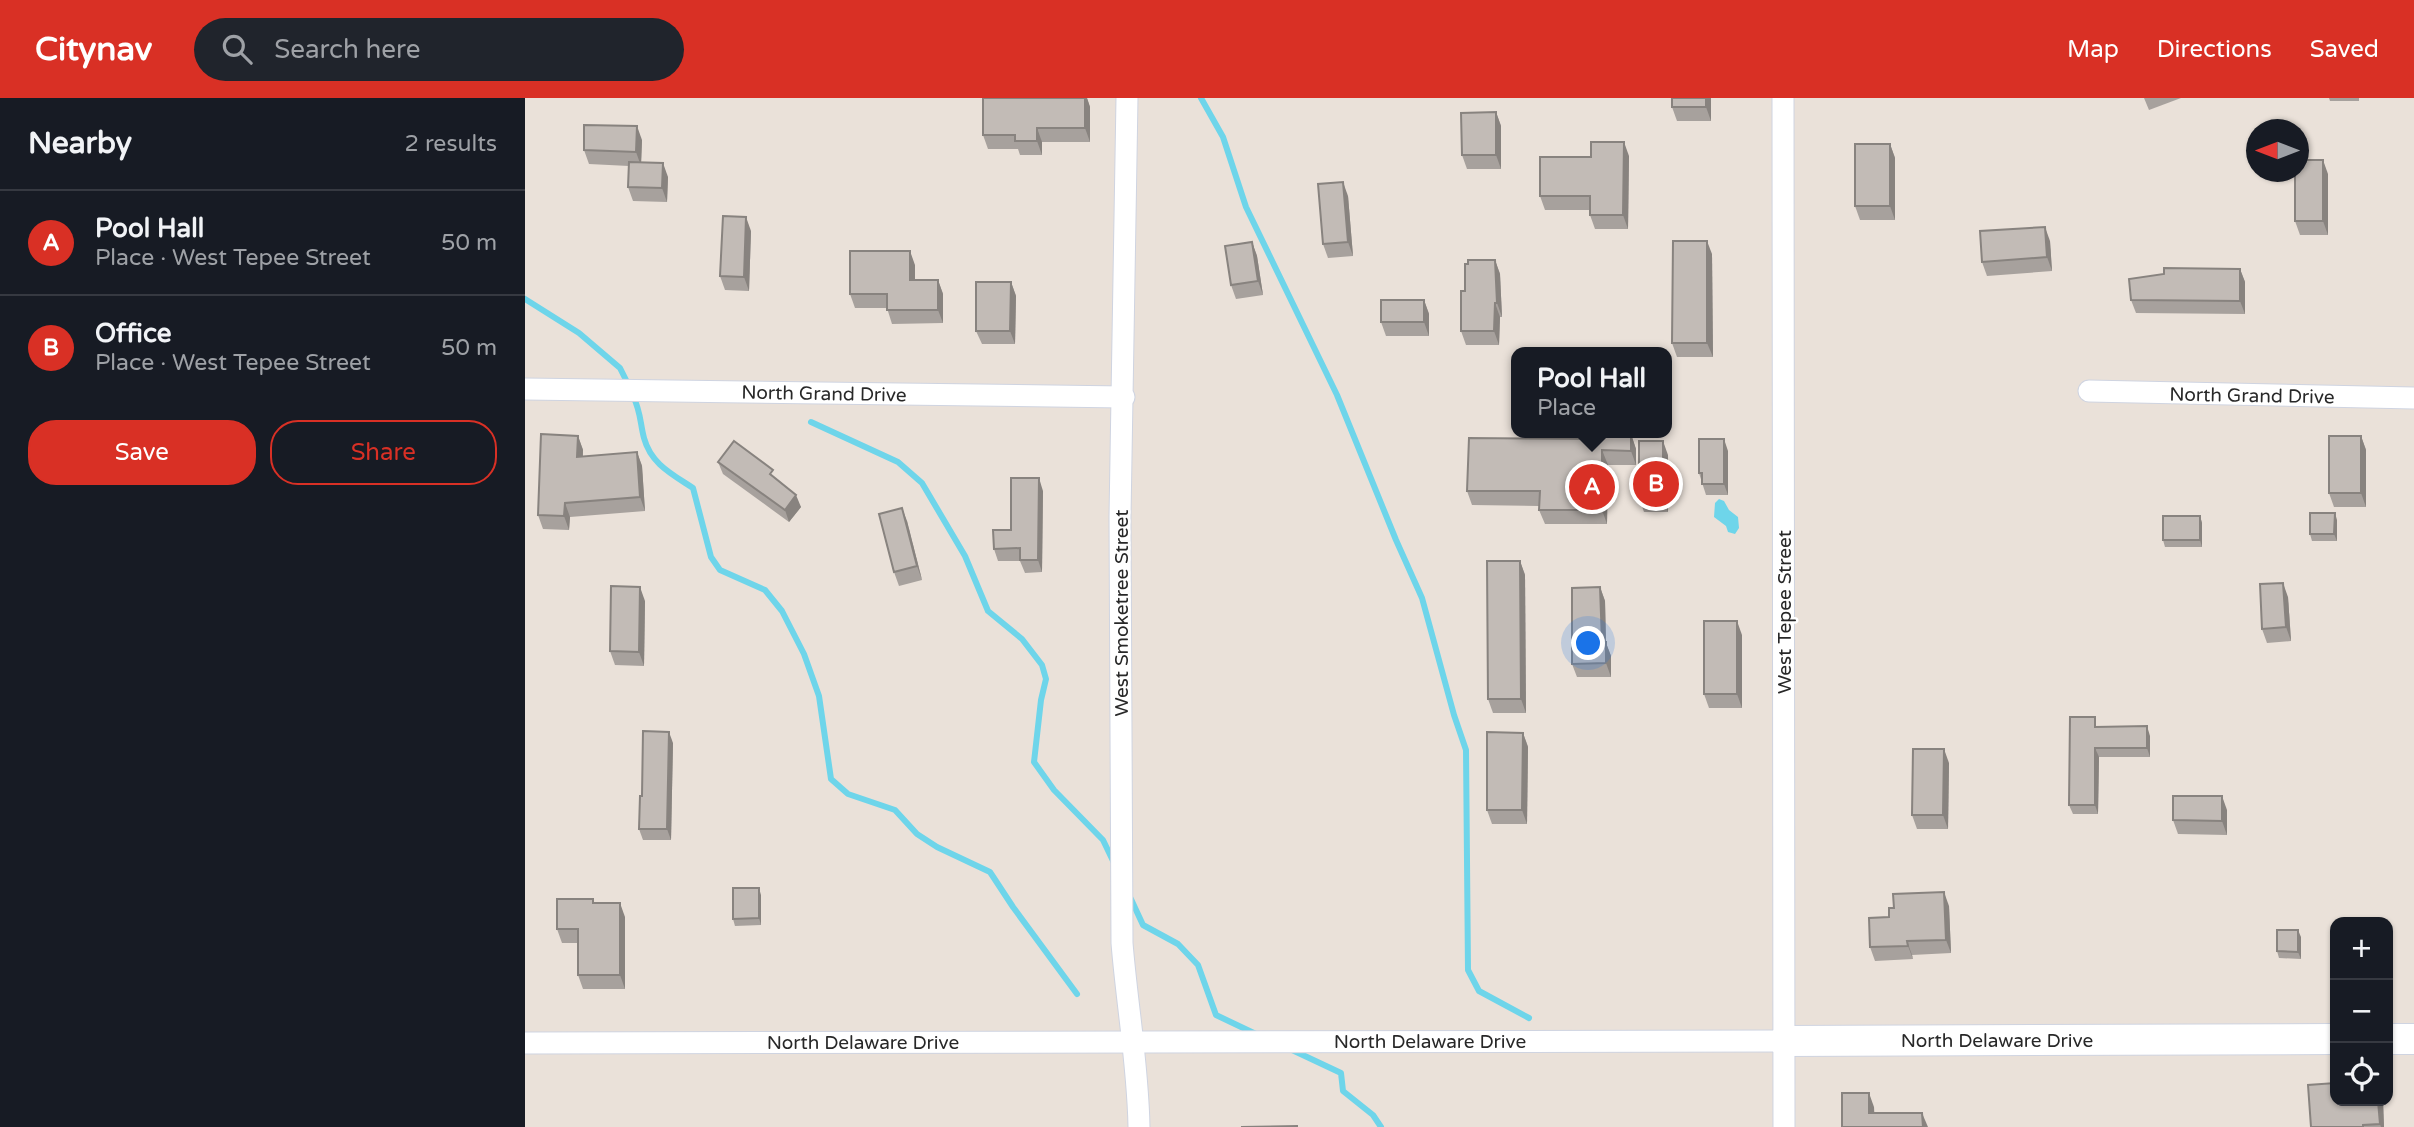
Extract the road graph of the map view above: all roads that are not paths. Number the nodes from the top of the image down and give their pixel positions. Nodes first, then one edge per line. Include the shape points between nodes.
1 (1127, 98) edge
2 (1783, 98) edge
3 (525, 389) edge
4 (2089, 391) dead end
5 (1124, 397) junction
6 (2414, 398) edge
7 (2330, 1039) edge
8 (2393, 1039) edge
9 (2414, 1039) edge
10 (1132, 1041) junction
11 (1784, 1041) junction
12 (525, 1043) edge
13 (1139, 1127) edge
14 (1784, 1127) edge

1 - 5 street, West Smoketree Street
2 - 11 street, West Tepee Street
3 - 5 street, North Grand Drive
4 - 6 street, North Grand Drive
5 - 10 street, West Smoketree Street via 1120,517 1122,943
7 - 11 street, North Delaware Drive
8 - 9 street
10 - 11 street, North Delaware Drive
10 - 12 street, North Delaware Drive
10 - 13 street, West Smoketree Street
11 - 14 street, West Tepee Street

